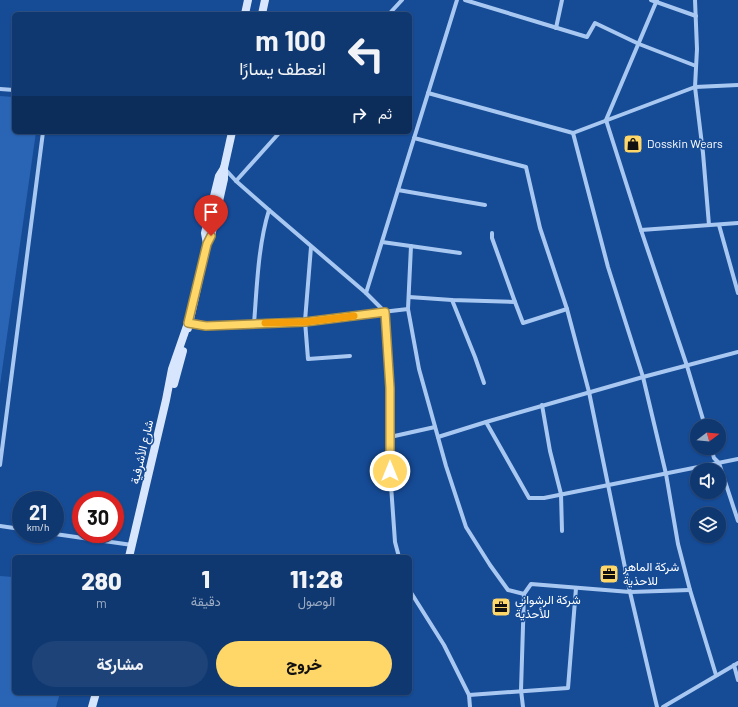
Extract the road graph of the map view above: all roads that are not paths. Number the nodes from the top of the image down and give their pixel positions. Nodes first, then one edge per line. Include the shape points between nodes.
1 (248, 0) edge
2 (265, 0) edge
3 (402, 0) edge
4 (457, 0) edge
5 (465, 0) edge
6 (562, 0) edge
7 (651, 0) edge
8 (695, 0) edge
9 (657, 1) edge
10 (245, 12) edge
11 (262, 12) edge
12 (391, 12) edge
13 (696, 16) junction
14 (556, 28) junction
15 (639, 44) junction
16 (696, 66) junction
17 (738, 85) edge
18 (695, 88) junction
19 (0, 89) edge
20 (12, 90) edge
21 (428, 93) junction
22 (606, 120) junction
23 (573, 133) junction
24 (43, 134) edge
25 (232, 134) edge
26 (278, 134) edge
27 (414, 138) junction
28 (224, 168) junction
29 (236, 181) junction
30 (398, 190) junction
31 (485, 205) dead end
32 (269, 210) junction
33 (738, 223) edge
34 (719, 224) junction
35 (709, 225) junction
36 (641, 230) junction
37 (492, 233) dead end
38 (382, 242) junction
39 (411, 246) junction
40 (311, 247) junction
41 (460, 253) dead end
42 (366, 293) junction
43 (738, 293) edge
44 (409, 297) junction
45 (452, 300) junction
46 (515, 302) junction
47 (408, 308) junction
48 (567, 309) junction
49 (385, 312) junction
50 (305, 322) junction
51 (188, 323) junction
52 (254, 324) junction
53 (738, 352) edge
54 (350, 356) dead end
55 (688, 366) junction
56 (643, 377) junction
57 (484, 383) dead end
58 (589, 392) junction
59 (542, 406) junction
60 (703, 419) edge
61 (486, 422) junction
62 (435, 427) junction
63 (390, 437) junction
64 (438, 437) junction
65 (713, 455) edge
66 (738, 459) edge
67 (718, 463) joint
68 (0, 465) edge
69 (690, 469) edge
70 (666, 474) junction
71 (609, 484) junction
72 (726, 486) edge
73 (561, 494) junction
74 (738, 521) edge
75 (0, 526) edge
76 (12, 528) edge
77 (562, 531) dead end
78 (64, 535) edge
79 (132, 545) junction
80 (130, 555) edge
81 (398, 555) edge
82 (576, 588) junction
83 (690, 590) junction
84 (630, 592) junction
85 (412, 594) edge
86 (524, 594) junction
87 (736, 664) edge
88 (716, 675) junction
89 (738, 680) edge
90 (521, 690) junction
91 (95, 695) edge
92 (469, 695) junction
93 (675, 701) junction
94 (92, 707) edge
95 (470, 707) edge
96 (523, 707) edge
97 (657, 707) edge
98 (663, 707) edge
99 (676, 707) edge

1 - 10 street
2 - 11 street
3 - 12 street
4 - 21 street
5 - 14 street
6 - 14 street
7 - 9 street
8 - 13 street
9 - 13 street
9 - 15 street
13 - 16 street
14 - 15 street via 586,37 594,23
15 - 16 street
15 - 22 street
16 - 18 street
17 - 18 street
18 - 22 street
18 - 35 street
19 - 20 street
21 - 23 street
21 - 27 street
22 - 23 street
22 - 36 street
23 - 56 street via 608,267
24 - 68 street
25 - 28 street, شارع الأشرفية
26 - 29 street
27 - 30 street
27 - 48 street via 526,167 540,228
28 - 29 street
28 - 51 street, شارع الأشرفية via 224,179 211,236
29 - 32 street
30 - 31 street
30 - 38 street
32 - 40 street
32 - 52 street via 259,262
33 - 34 street
34 - 35 street
34 - 43 street
35 - 36 street
36 - 55 street
37 - 46 street
38 - 39 street
38 - 42 street
39 - 41 street
39 - 44 street
40 - 42 street
40 - 50 street
42 - 49 street
44 - 45 street
44 - 47 street
45 - 46 street
45 - 57 street
46 - 48 street via 523,323
47 - 49 street
47 - 62 street via 419,370
48 - 58 street
49 - 50 street
49 - 63 street
50 - 52 street
50 - 54 street via 308,359
51 - 52 street via 206,326
51 - 79 street, شارع الأشرفية via 172,369
53 - 55 street
55 - 56 street
55 - 60 street
56 - 58 street
56 - 70 street
58 - 59 street
58 - 71 street
59 - 61 street
59 - 73 street
61 - 64 street
61 - 73 street via 529,498
62 - 63 street
62 - 64 street
63 - 81 street via 395,542
64 - 86 street via 466,527 508,590
65 - 67 street
66 - 67 street
69 - 70 street
70 - 71 street
70 - 83 street via 678,544
71 - 73 street
71 - 84 street
72 - 74 street
73 - 77 street
75 - 76 street
78 - 79 street
79 - 80 street, شارع الأشرفية
82 - 84 street
82 - 86 street via 531,584
82 - 90 street via 568,688
83 - 84 street
83 - 88 street
84 - 97 street
85 - 92 street via 444,645
86 - 90 street
87 - 88 street
87 - 89 street
88 - 93 street
90 - 92 street
90 - 96 street
91 - 94 street
92 - 95 street
93 - 98 street
93 - 99 street

